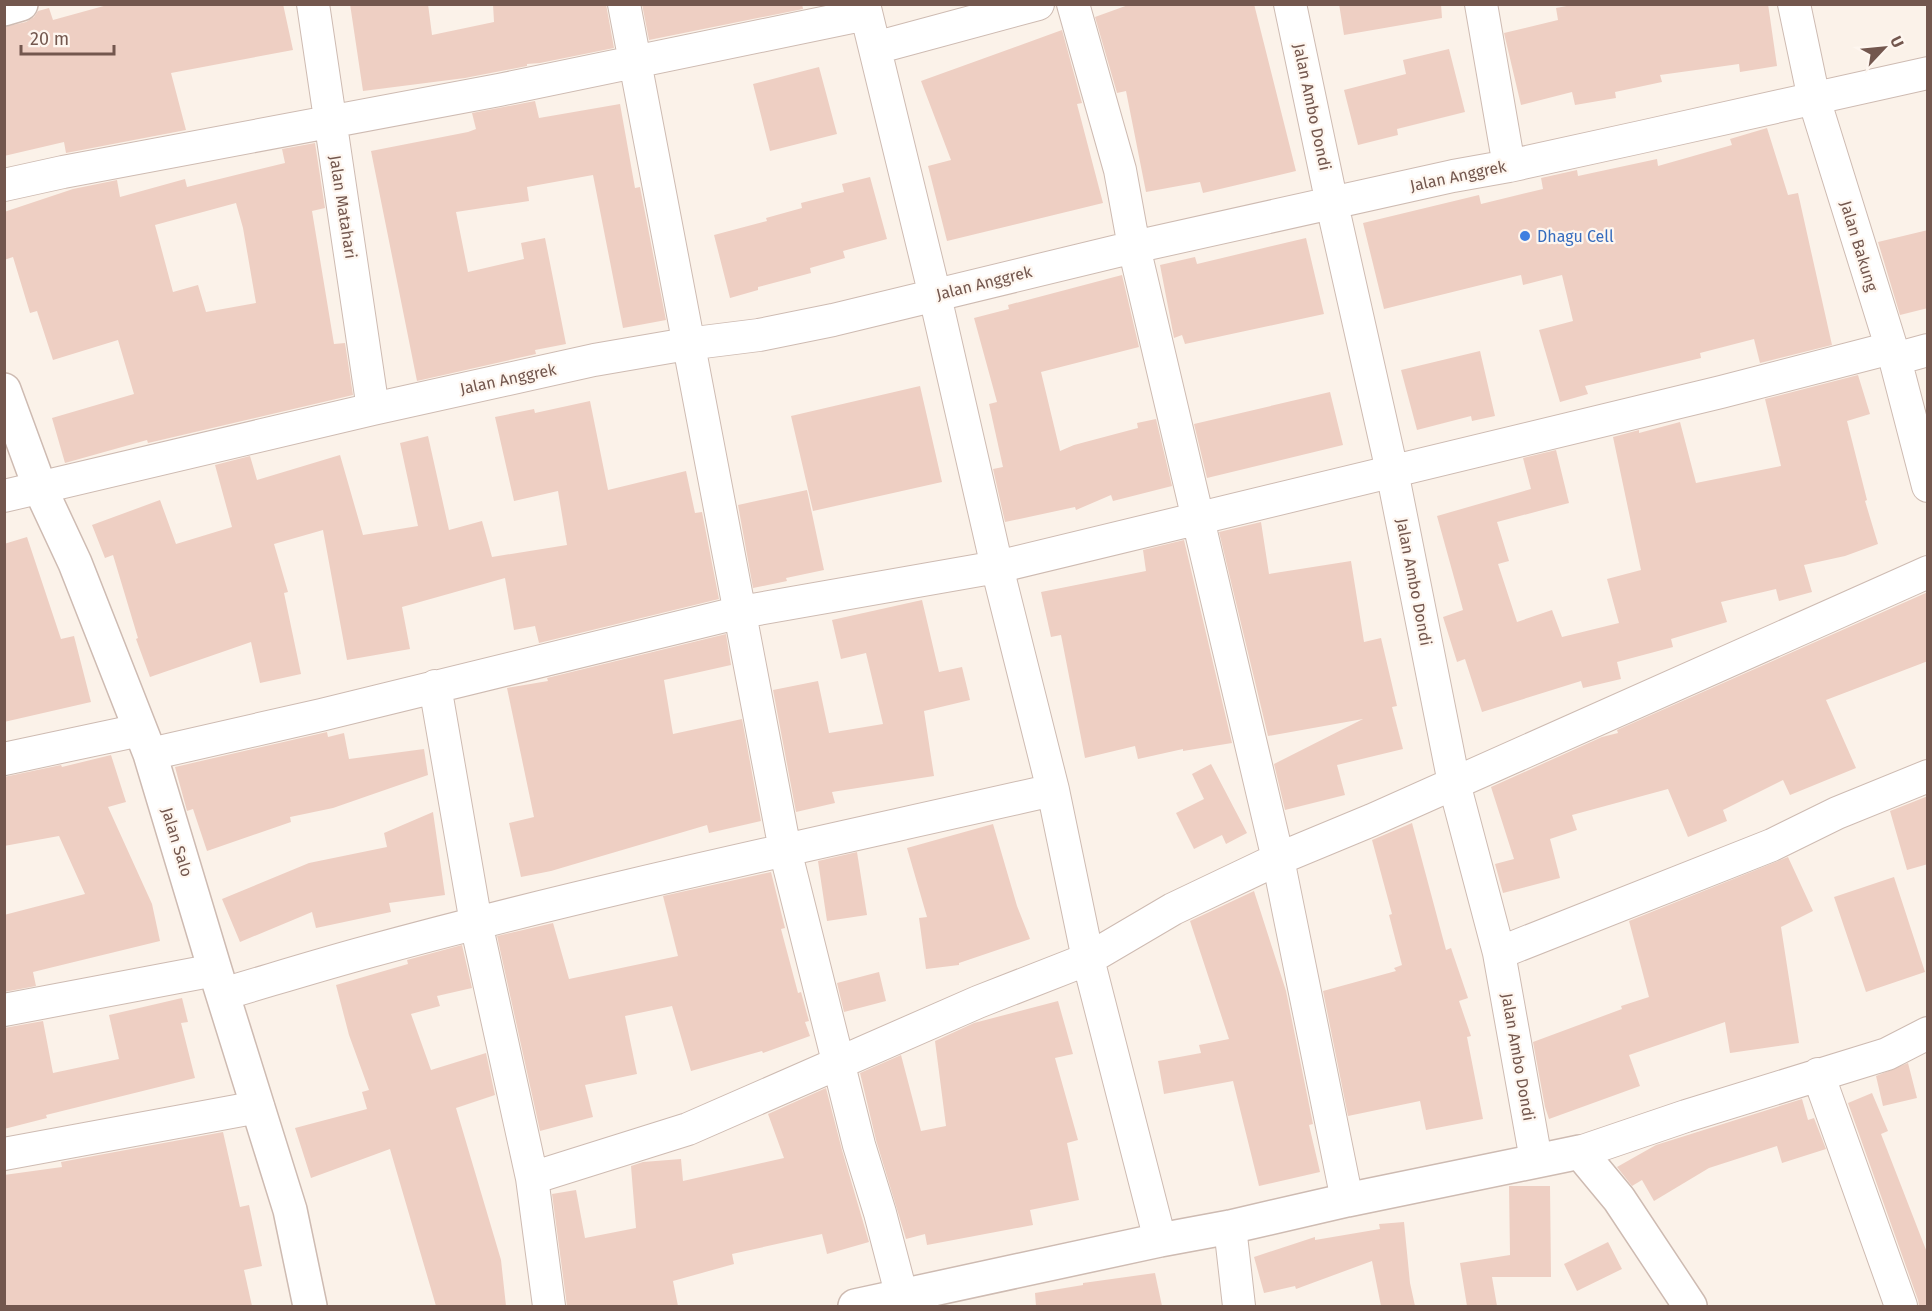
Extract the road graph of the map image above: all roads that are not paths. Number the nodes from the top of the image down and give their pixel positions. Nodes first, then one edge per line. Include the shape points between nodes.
1 (21, 4) edge
2 (313, 4) edge
3 (624, 4) edge
4 (1038, 4) edge
5 (1073, 4) edge
6 (1290, 4) edge
7 (1481, 4) edge
8 (1794, 4) edge
9 (4, 9) edge
10 (865, 9) edge
11 (875, 48) junction
12 (634, 61) junction
13 (1928, 73) edge
14 (1814, 99) junction
15 (330, 122) junction
16 (1509, 166) junction
17 (4, 185) edge
18 (1332, 204) junction
19 (1134, 247) junction
20 (935, 296) junction
21 (687, 344) junction
22 (1928, 350) edge
23 (1893, 354) junction
24 (4, 390) edge
25 (373, 409) junction
26 (1392, 471) junction
27 (1928, 486) edge
28 (40, 488) junction
29 (4, 496) edge
30 (1197, 517) junction
31 (997, 567) junction
32 (1928, 572) edge
33 (741, 612) junction
34 (435, 686) junction
35 (145, 742) junction
36 (4, 759) edge
37 (1928, 776) edge
38 (1454, 783) junction
39 (1053, 790) junction
40 (785, 850) junction
41 (1278, 859) junction
42 (476, 923) junction
43 (1499, 953) junction
44 (1088, 959) junction
45 (219, 982) junction
46 (4, 1010) edge
47 (1928, 1033) edge
48 (838, 1064) junction
49 (1818, 1074) junction
50 (258, 1107) junction
51 (1580, 1152) junction
52 (4, 1154) edge
53 (1536, 1160) junction
54 (532, 1178) junction
55 (1347, 1200) junction
56 (1230, 1227) junction
57 (1160, 1240) junction
58 (902, 1297) junction
59 (310, 1306) edge
60 (549, 1306) edge
61 (855, 1306) edge
62 (1239, 1306) edge
63 (1690, 1306) edge
64 (1901, 1306) edge

1 - 9 street
2 - 15 street, Jalan Matahari
3 - 12 street
4 - 11 street
5 - 19 street via 1120,170
6 - 18 street, Jalan Ambo Dondi
7 - 16 street
8 - 14 street, Jalan Bakung
10 - 11 street
10 - 12 street
11 - 20 street
12 - 15 street
12 - 21 street
13 - 14 street, Jalan Anggrek
14 - 16 street, Jalan Anggrek
14 - 23 street, Jalan Bakung
15 - 17 street
15 - 25 street, Jalan Matahari
16 - 18 street, Jalan Anggrek
18 - 19 street, Jalan Anggrek
18 - 26 street, Jalan Ambo Dondi
19 - 20 street, Jalan Anggrek
19 - 30 street
20 - 21 street, Jalan Anggrek via 759,335
20 - 31 street
21 - 25 street, Jalan Anggrek via 594,360
21 - 33 street
22 - 23 street
23 - 26 street
23 - 27 street, Jalan Bakung
24 - 28 street, Jalan Salo
25 - 28 street, Jalan Anggrek
26 - 30 street
26 - 38 street, Jalan Ambo Dondi
28 - 29 street, Jalan Anggrek
28 - 35 street, Jalan Salo via 75,563
30 - 31 street
30 - 41 street
31 - 33 street
31 - 39 street
32 - 38 street
33 - 34 street
33 - 40 street
34 - 35 street
34 - 42 street
35 - 36 street
35 - 45 street, Jalan Salo
37 - 43 street via 1772,845
38 - 41 street
38 - 43 street, Jalan Ambo Dondi
39 - 40 street
39 - 44 street
40 - 42 street
40 - 48 street
41 - 44 street via 1173,909
41 - 55 street
42 - 45 street via 367,952
42 - 54 street
43 - 53 street, Jalan Ambo Dondi
44 - 48 street
44 - 57 street
45 - 46 street
45 - 50 street, Jalan Salo
47 - 49 street via 1887,1054
48 - 54 street via 688,1129
48 - 58 street
49 - 51 street
49 - 64 street
50 - 52 street
50 - 59 street, Jalan Salo via 290,1210
51 - 53 street
51 - 63 street via 1618,1199
53 - 55 street
54 - 60 street
55 - 56 street
56 - 57 street
56 - 62 street
57 - 58 street
58 - 61 street

